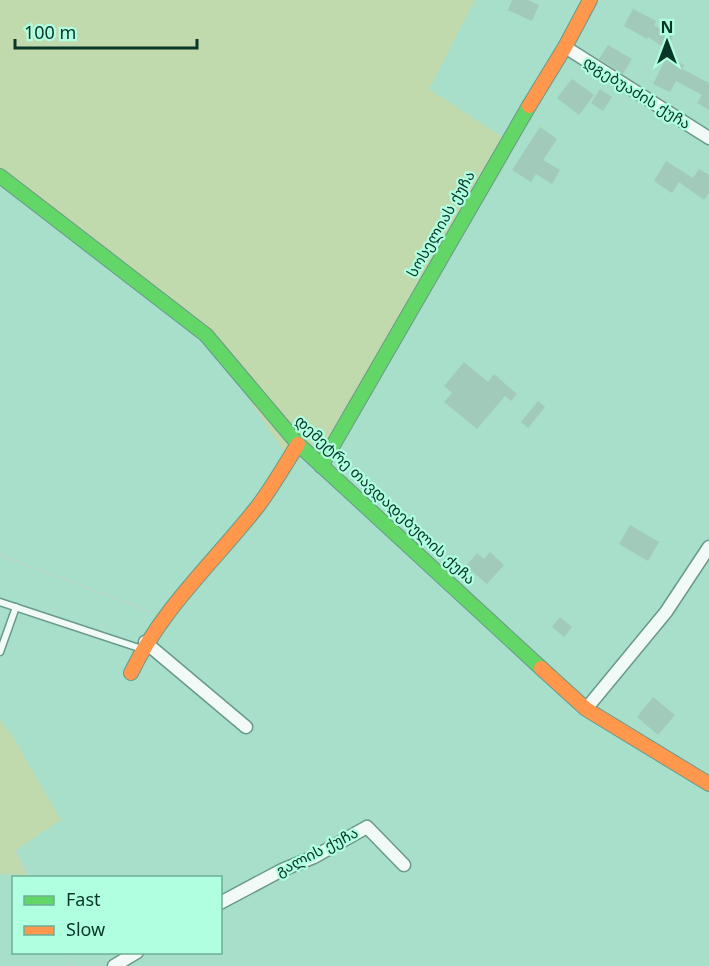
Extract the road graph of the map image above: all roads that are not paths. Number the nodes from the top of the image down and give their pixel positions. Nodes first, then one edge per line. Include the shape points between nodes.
1 (590, 0) edge
2 (565, 47) junction
3 (709, 138) edge
4 (0, 176) edge
5 (298, 444) junction
6 (321, 466) junction
7 (709, 547) edge
8 (0, 602) edge
9 (16, 607) junction
10 (143, 646) junction
11 (0, 652) edge
12 (131, 673) dead end
13 (586, 709) junction
14 (246, 727) dead end
15 (709, 784) edge
16 (404, 865) dead end
17 (222, 902) edge
18 (134, 954) edge
19 (114, 966) edge

1 - 2 street, სოსელიას ქუჩა
2 - 3 street, დგებუაძის ქუჩა
2 - 6 street, სოსელიას ქუჩა
4 - 5 street, დემეტრე თავდადებულის ქუჩა via 206,335
5 - 6 street, დემეტრე თავდადებულის ქუჩა
5 - 10 street via 259,505
6 - 13 street, დემეტრე თავდადებულის ქუჩა
7 - 13 street via 666,612
8 - 9 lane
9 - 10 lane
9 - 11 lane
10 - 12 street
10 - 14 street
13 - 15 street, დემეტრე თავდადებულის ქუჩა
16 - 17 street, გალის ქუჩა via 367,827 314,858
18 - 19 street

